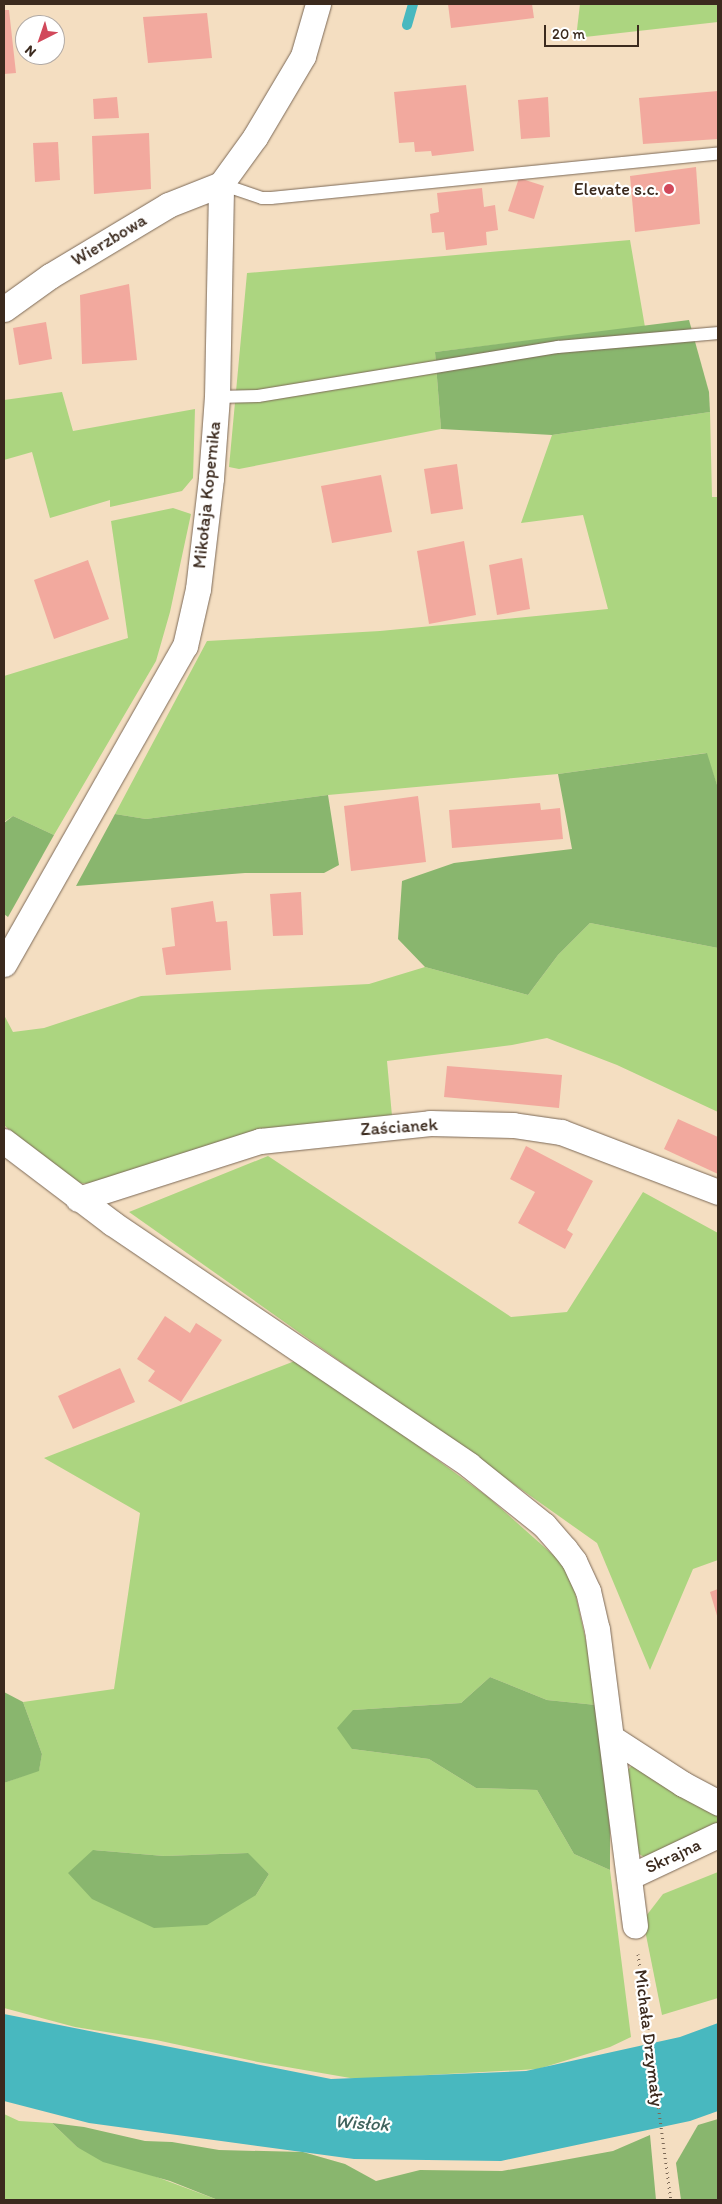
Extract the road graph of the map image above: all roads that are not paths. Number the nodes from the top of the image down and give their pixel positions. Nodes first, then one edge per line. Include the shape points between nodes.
1 (318, 4) edge
2 (718, 153) edge
3 (220, 184) junction
4 (4, 309) edge
5 (718, 333) edge
6 (217, 397) junction
7 (4, 964) edge
8 (4, 1140) edge
9 (718, 1192) edge
10 (78, 1199) junction
11 (612, 1738) junction
12 (718, 1803) edge
13 (718, 1835) edge
14 (629, 1877) junction
15 (635, 1926) road end

1 - 3 street via 303,56 255,137
2 - 3 lane via 271,198
3 - 4 street, Wierzbowa via 168,205 50,276
3 - 6 street, Mikołaja Kopernika
5 - 6 lane via 558,347 258,396
6 - 7 street, Mikołaja Kopernika via 198,589 185,646
8 - 10 street
9 - 10 street, Zaścianek via 562,1132 514,1125 430,1123 260,1141
10 - 11 street via 470,1465 555,1536 574,1561 588,1591 597,1629
11 - 12 street
11 - 14 street
13 - 14 street, Skrajna
14 - 15 street

